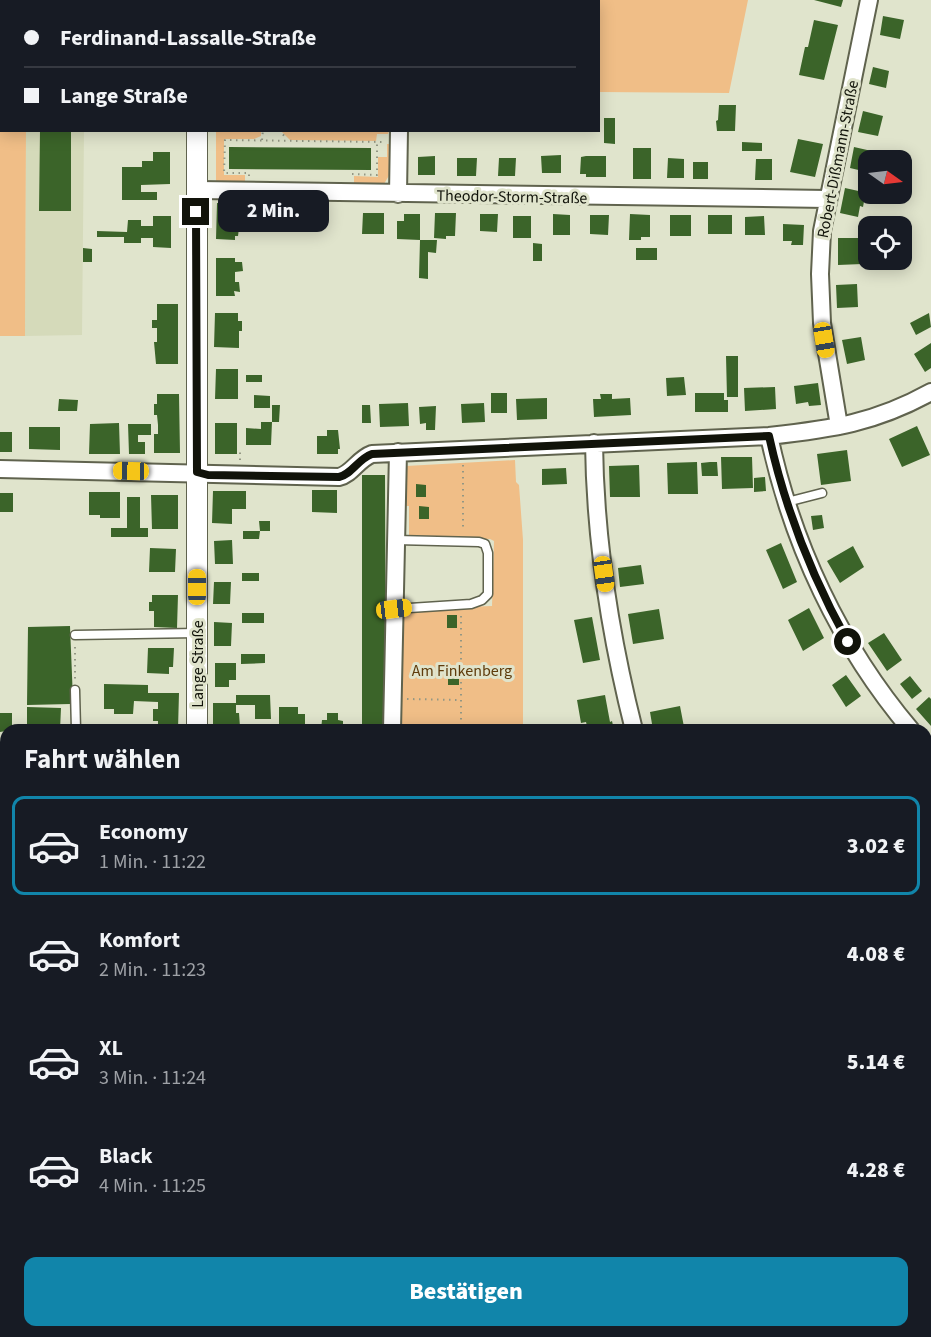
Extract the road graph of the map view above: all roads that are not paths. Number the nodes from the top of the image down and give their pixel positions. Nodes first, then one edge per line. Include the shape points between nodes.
1 (868, 0) edge
2 (197, 132) edge
3 (399, 136) edge
4 (196, 190) junction
5 (398, 194) junction
6 (827, 200) junction
7 (931, 392) edge
8 (839, 426) junction
9 (769, 436) junction
10 (594, 443) junction
11 (398, 452) junction
12 (0, 469) edge
13 (197, 472) junction
14 (822, 493) dead end
15 (786, 502) junction
16 (396, 540) junction
17 (394, 609) junction
18 (197, 633) junction
19 (75, 635) road end
20 (75, 690) road end
21 (76, 724) edge
22 (196, 724) edge
23 (392, 724) edge
24 (633, 724) edge
25 (907, 724) edge

1 - 6 street, Robert-Dißmann-Straße
2 - 4 street, Lange Straße
3 - 5 street
4 - 5 street, Theodor-Storm-Straße
4 - 13 street, Lange Straße
5 - 6 street, Theodor-Storm-Straße
6 - 8 street, Robert-Dißmann-Straße via 822,231 821,308
7 - 8 street via 888,413
8 - 9 street
9 - 10 street
9 - 15 street
10 - 11 street
10 - 24 street via 604,574
11 - 13 street via 363,457 339,477
11 - 16 street
12 - 13 street
13 - 18 street, Lange Straße
14 - 15 lane
15 - 25 street via 838,625
16 - 17 street
16 - 17 lane via 485,544 488,594 482,600 461,604
17 - 23 street
18 - 19 lane
18 - 22 street, Lange Straße
20 - 21 lane

